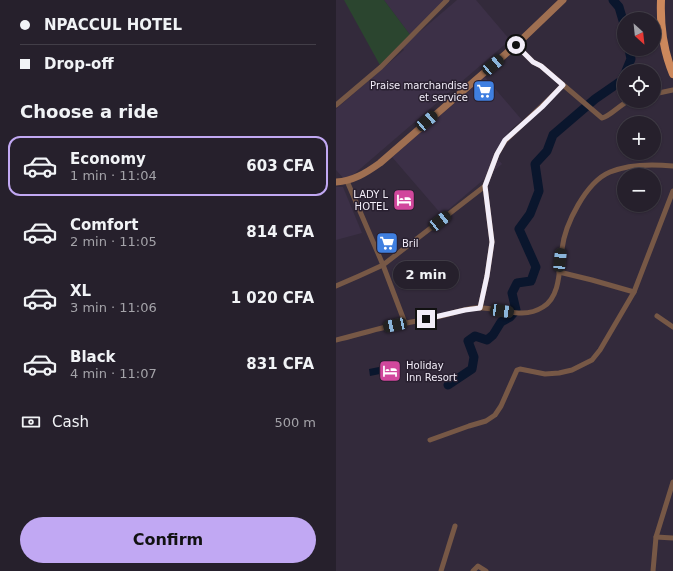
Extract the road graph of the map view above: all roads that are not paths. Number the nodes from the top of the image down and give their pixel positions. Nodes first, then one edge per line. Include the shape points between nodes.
1 (447, 0) edge
2 (563, 0) edge
3 (661, 0) edge
4 (516, 45) junction
5 (673, 74) edge
6 (563, 85) junction
7 (673, 90) edge
8 (661, 93) edge
9 (336, 105) edge
10 (618, 108) edge
11 (673, 166) edge
12 (347, 181) junction
13 (336, 182) edge
14 (485, 186) junction
15 (673, 191) edge
16 (384, 264) junction
17 (559, 272) junction
18 (336, 286) edge
19 (634, 292) junction
20 (480, 308) junction
21 (657, 316) dead end
22 (405, 323) junction
23 (673, 327) edge
24 (336, 340) edge
25 (430, 440) dead end
26 (673, 482) edge
27 (455, 526) dead end
28 (656, 537) junction
29 (673, 538) edge
30 (441, 571) edge
31 (473, 571) edge
32 (486, 571) edge
33 (653, 571) edge

1 - 9 street via 381,66
2 - 4 main road
3 - 5 highway via 663,42 666,59
4 - 6 street
4 - 12 main road via 380,163
6 - 10 street via 602,118
6 - 14 street via 505,140
7 - 8 street
11 - 17 street via 628,167 609,172 599,179 586,193 568,226
12 - 13 main road
12 - 16 street
14 - 16 street
14 - 20 street via 492,242
15 - 19 street
16 - 18 street
16 - 22 street
17 - 19 street
17 - 20 street via 555,292 551,301 543,308 523,314
19 - 25 street via 592,360 559,373 517,370 495,416
20 - 22 street
21 - 23 street
22 - 24 street
26 - 28 street
27 - 30 street
28 - 29 street
28 - 33 street
31 - 32 street via 478,566

